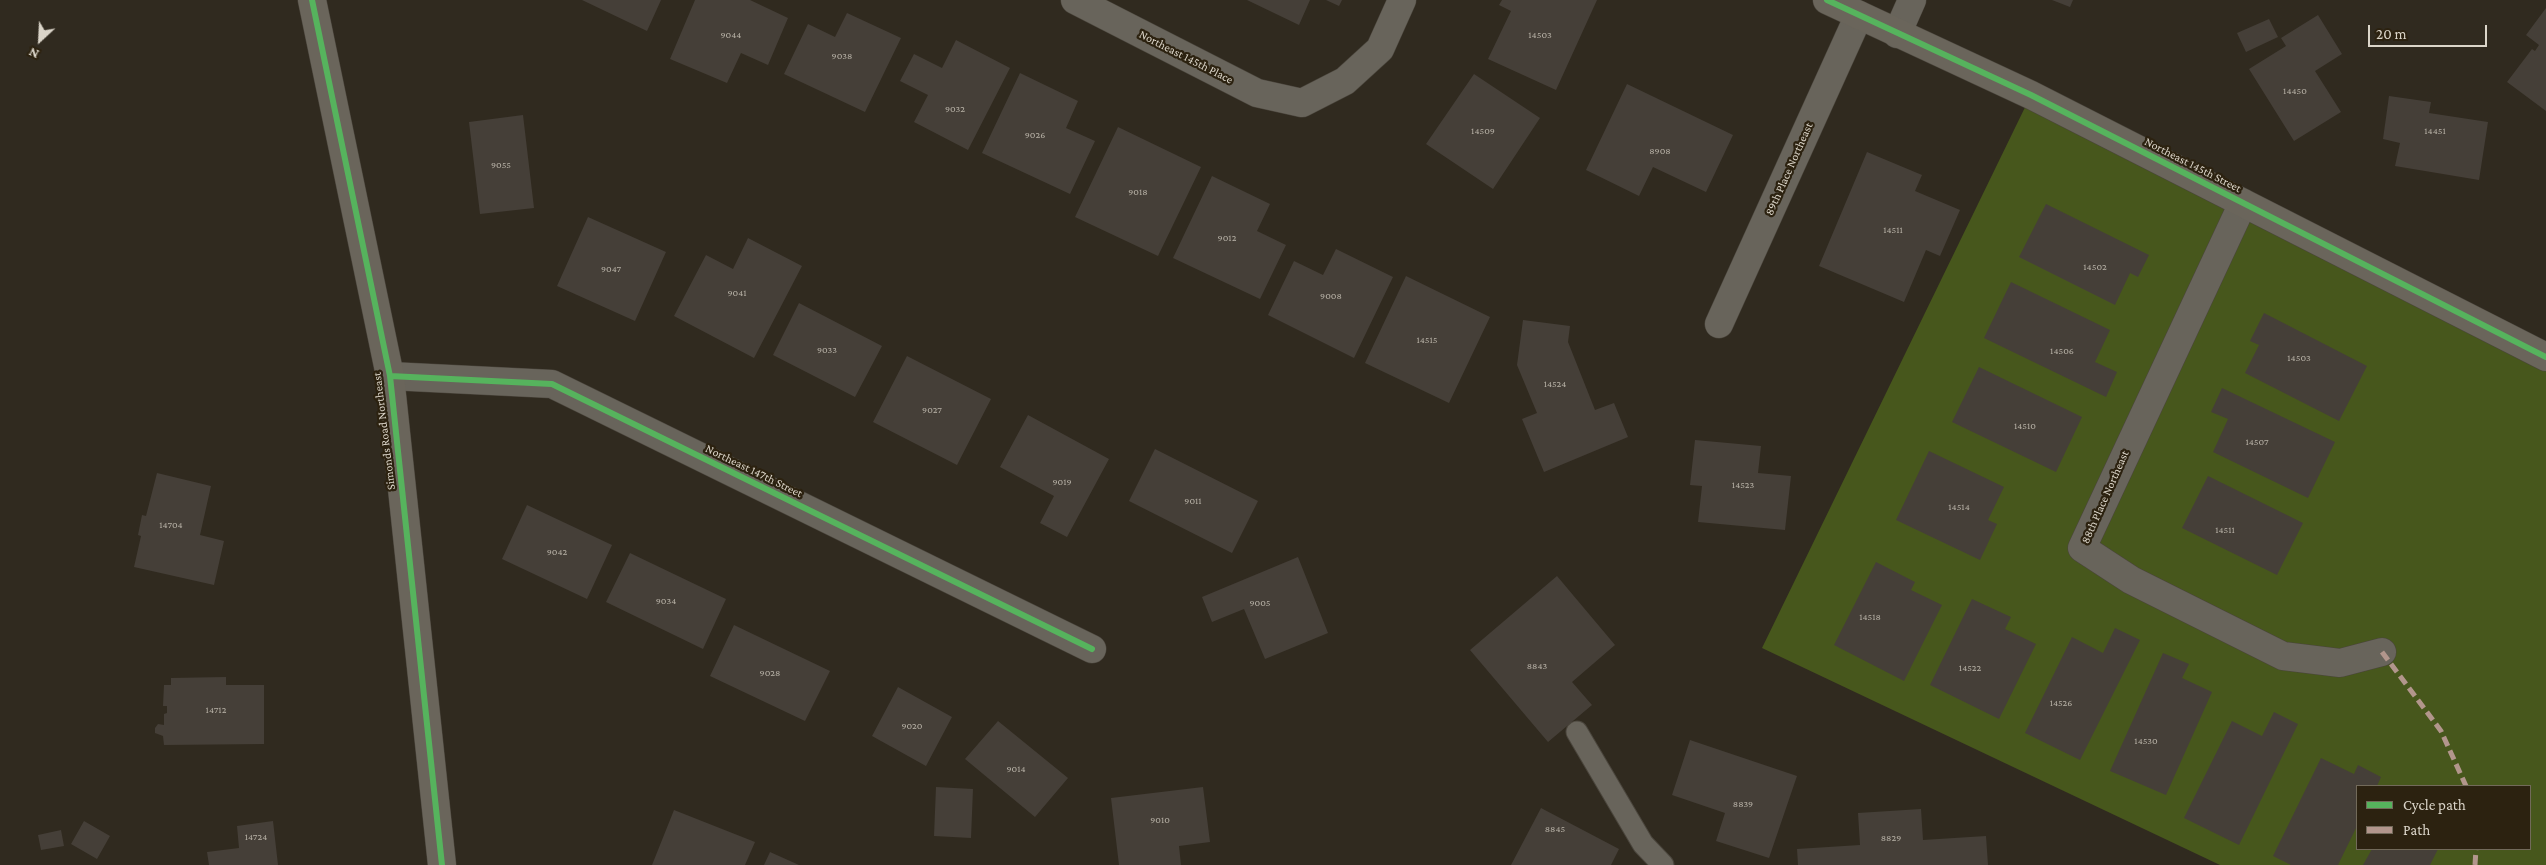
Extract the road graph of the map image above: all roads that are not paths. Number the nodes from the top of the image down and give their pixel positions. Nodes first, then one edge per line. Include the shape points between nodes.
1 (312, 0) edge
2 (1075, 0) edge
3 (1402, 0) edge
4 (1827, 0) edge
5 (1912, 0) edge
6 (1859, 15) junction
7 (1897, 34) junction
8 (2243, 203) junction
9 (1719, 324) dead end
10 (2546, 357) edge
11 (390, 376) junction
12 (1092, 649) dead end
13 (2382, 652) dead end
14 (1577, 732) dead end
15 (442, 865) edge
16 (1663, 865) edge

1 - 11 main road, Simonds Road Northeast
2 - 3 street, Northeast 145th Place via 1257,93 1302,103 1345,81 1380,49
4 - 6 main road, Northeast 145th Street
5 - 7 street
6 - 7 main road, Northeast 145th Street
6 - 9 street, 89th Place Northeast
7 - 8 main road, Northeast 145th Street via 2031,96
8 - 10 main road, Northeast 145th Street
8 - 13 street, 88th Place Northeast via 2082,548 2131,580 2284,656 2340,663
11 - 12 street, Northeast 147th Street via 552,384
11 - 15 main road, Simonds Road Northeast
14 - 16 lane via 1643,844

